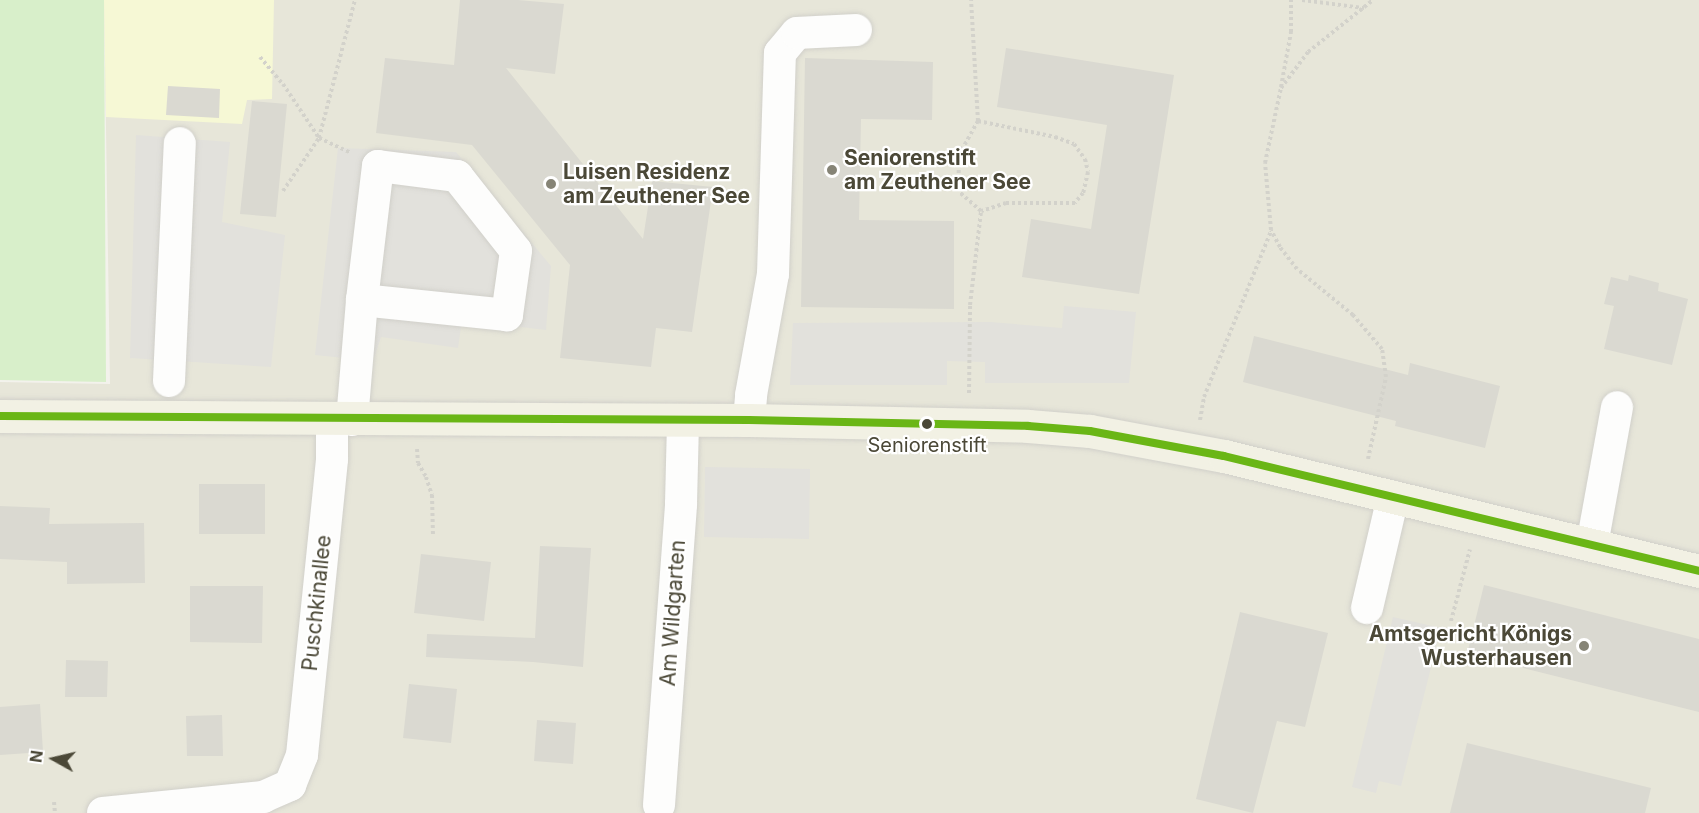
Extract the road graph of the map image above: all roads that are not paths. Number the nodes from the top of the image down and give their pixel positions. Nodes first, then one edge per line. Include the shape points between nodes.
1 (856, 30) dead end
2 (180, 143) dead end
3 (362, 300) junction
4 (169, 381) dead end
5 (1617, 407) dead end
6 (0, 416) edge
7 (342, 420) junction
8 (683, 420) junction
9 (749, 420) junction
10 (1393, 497) junction
11 (1592, 545) junction
12 (1699, 571) edge
13 (1368, 608) dead end
14 (659, 805) dead end
15 (103, 813) edge

1 - 9 street via 797,33 780,53 773,274
2 - 4 street
3 - 3 street, Puschkinallee via 378,166 457,176 516,251 507,315
3 - 7 street, Puschkinallee
5 - 11 street
6 - 7 main road
7 - 8 main road
7 - 15 street, Puschkinallee via 332,459 302,755 290,785 263,797
8 - 9 main road
8 - 14 street, Am Wildgarten
9 - 10 main road via 1191,434
10 - 11 main road
10 - 13 street
11 - 12 main road

